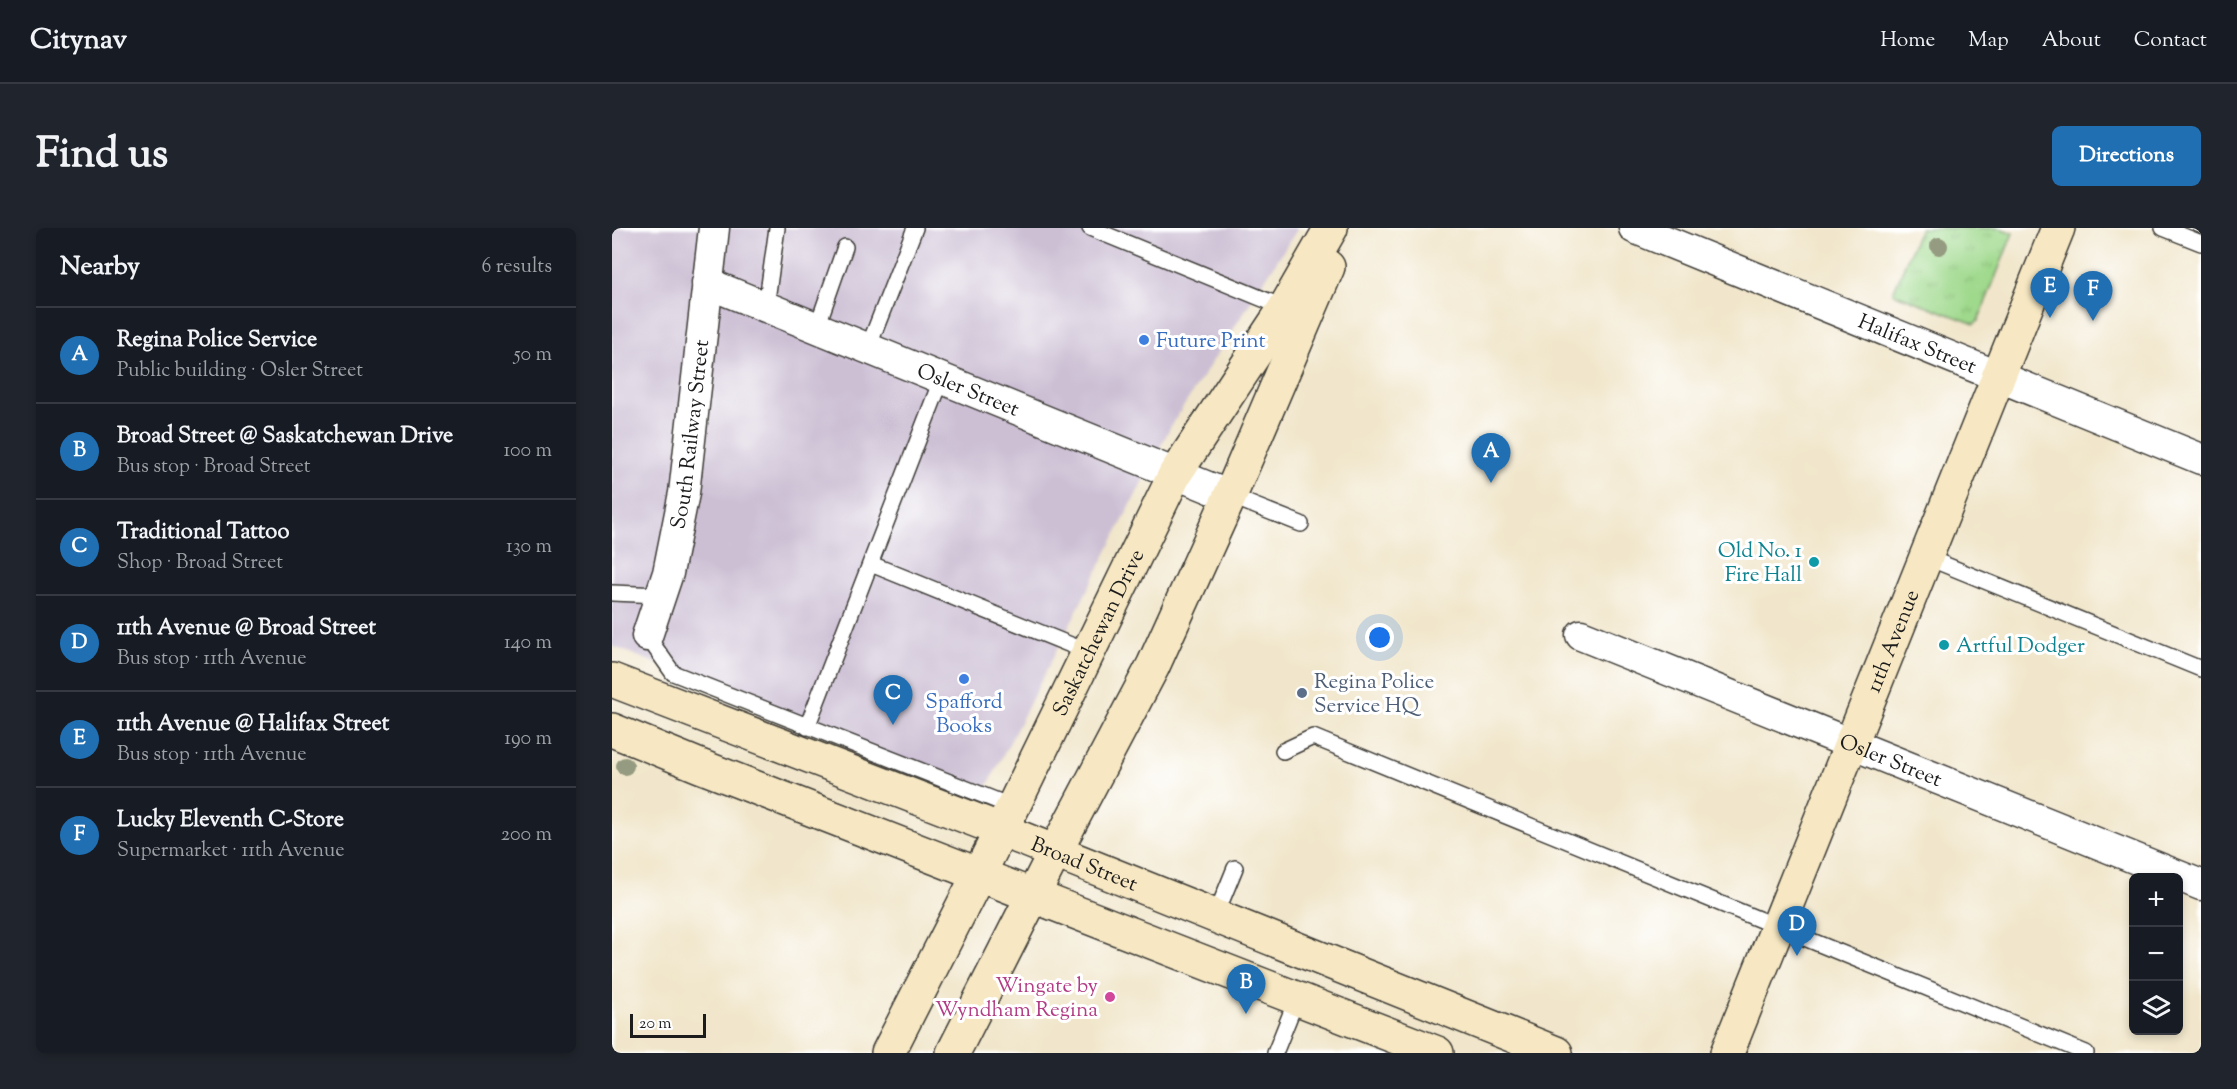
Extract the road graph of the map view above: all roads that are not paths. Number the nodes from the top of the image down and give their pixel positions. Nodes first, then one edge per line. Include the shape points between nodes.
1 (714, 228) edge
2 (777, 228) edge
3 (915, 228) edge
4 (1090, 228) edge
5 (1331, 228) edge
6 (1345, 228) edge
7 (1634, 228) edge
8 (2058, 228) edge
9 (2163, 228) edge
10 (2201, 243) edge
11 (844, 247) dead end
12 (707, 283) junction
13 (766, 307) junction
14 (1285, 308) junction
15 (817, 327) junction
16 (868, 348) junction
17 (1998, 375) junction
18 (942, 378) junction
19 (2201, 459) edge
20 (1175, 474) junction
21 (1230, 496) junction
22 (1301, 524) dead end
23 (1926, 557) junction
24 (870, 564) junction
25 (612, 593) edge
26 (661, 595) junction
27 (1581, 635) dead end
28 (647, 636) joint
29 (1088, 652) junction
30 (2201, 669) edge
31 (612, 680) edge
32 (807, 727) junction
33 (612, 730) edge
34 (1851, 742) junction
35 (1283, 751) dead end
36 (1007, 819) junction
37 (1054, 852) junction
38 (1235, 868) dead end
39 (978, 875) junction
40 (2201, 885) edge
41 (1033, 896) junction
42 (1215, 917) junction
43 (1777, 927) junction
44 (1297, 998) junction
45 (888, 1053) edge
46 (953, 1053) edge
47 (1275, 1053) edge
48 (1437, 1053) edge
49 (1556, 1053) edge
50 (1727, 1053) edge
51 (2086, 1053) edge

1 - 12 street, South Railway Street
2 - 13 lane
3 - 16 lane
4 - 14 lane
5 - 14 main road, Saskatchewan Drive
6 - 21 main road
7 - 17 street, Halifax Street
8 - 17 main road, 11th Avenue
9 - 10 lane
11 - 15 lane
12 - 13 street, Osler Street
12 - 26 street, South Railway Street via 684,493
13 - 15 street, Osler Street
14 - 20 main road, Saskatchewan Drive
15 - 16 street, Osler Street
16 - 18 street, Osler Street
17 - 19 street, Halifax Street
17 - 23 main road, 11th Avenue
18 - 20 street, Osler Street
18 - 24 lane
20 - 21 street, Osler Street
20 - 29 main road, Saskatchewan Drive
21 - 22 lane
21 - 37 main road via 1153,666
23 - 30 lane
23 - 34 main road, 11th Avenue
24 - 29 lane
24 - 32 lane
25 - 26 lane
26 - 28 street, South Railway Street
27 - 34 street, Osler Street
28 - 32 lane via 673,673
29 - 36 main road, Saskatchewan Drive
31 - 36 main road, Broad Street
32 - 36 lane
33 - 39 main road
34 - 40 street, Osler Street
34 - 43 main road, 11th Avenue
35 - 43 lane via 1313,737
36 - 37 main road, Broad Street
36 - 39 main road, Saskatchewan Drive
37 - 41 main road
37 - 42 main road, Broad Street
38 - 42 lane
39 - 41 main road
39 - 45 main road, Saskatchewan Drive
41 - 44 main road
41 - 46 main road
42 - 49 main road, Broad Street
43 - 50 main road, 11th Avenue
43 - 51 lane
44 - 47 lane
44 - 48 main road

